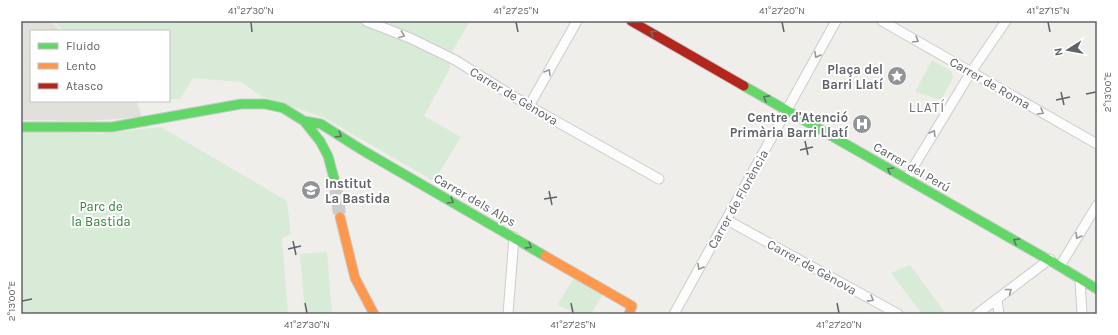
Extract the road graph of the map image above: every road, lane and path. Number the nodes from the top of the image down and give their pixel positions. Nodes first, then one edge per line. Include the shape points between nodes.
1 (366, 21) edge
2 (576, 21) edge
3 (631, 21) edge
4 (836, 21) edge
5 (882, 21) edge
6 (1006, 21) edge
7 (971, 72) junction
8 (529, 106) junction
9 (787, 110) junction
10 (304, 121) junction
11 (21, 127) edge
12 (1097, 144) edge
13 (659, 179) dead end
14 (906, 179) junction
15 (334, 182) tunnel mouth
16 (1097, 205) edge
17 (340, 217) tunnel mouth
18 (727, 220) junction
19 (514, 237) junction
20 (1050, 259) junction
21 (1060, 266) junction
22 (1080, 280) junction
23 (1097, 289) edge
24 (997, 300) junction
25 (631, 310) edge
26 (374, 314) edge
27 (508, 314) edge
28 (674, 314) edge
29 (898, 314) edge
30 (977, 314) edge
31 (1000, 314) edge
32 (1082, 314) edge

1 -> 8 street, Carrer de Gènova via 410,38 455,60
8 -> 2 street
9 -> 3 street, Carrer del Perú
4 -> 9 street, Carrer de Florència
5 -> 7 street, Carrer de Roma
6 - 7 street
7 -> 12 street, Carrer de Roma
14 -> 7 street
8 - 13 street, Carrer de Gènova
14 -> 9 street, Carrer del Perú
9 - 18 street, Carrer de Florència
10 - 11 street via 283,108 265,104 241,104 112,127
10 - 15 street via 328,156
10 -> 19 street, Carrer dels Alps via 321,124
20 -> 14 street, Carrer del Perú
16 -> 21 street
17 - 26 street via 355,278
18 -> 28 street, Carrer de Florència
18 -> 29 street, Carrer de Gènova
19 -> 25 street, Carrer dels Alps
19 - 27 street
20 - 21 street, Carrer del Perú
24 -> 20 street
21 - 22 street, Carrer del Perú
22 - 23 street, Carrer del Perú
22 - 32 street
24 - 30 street
24 - 31 street

